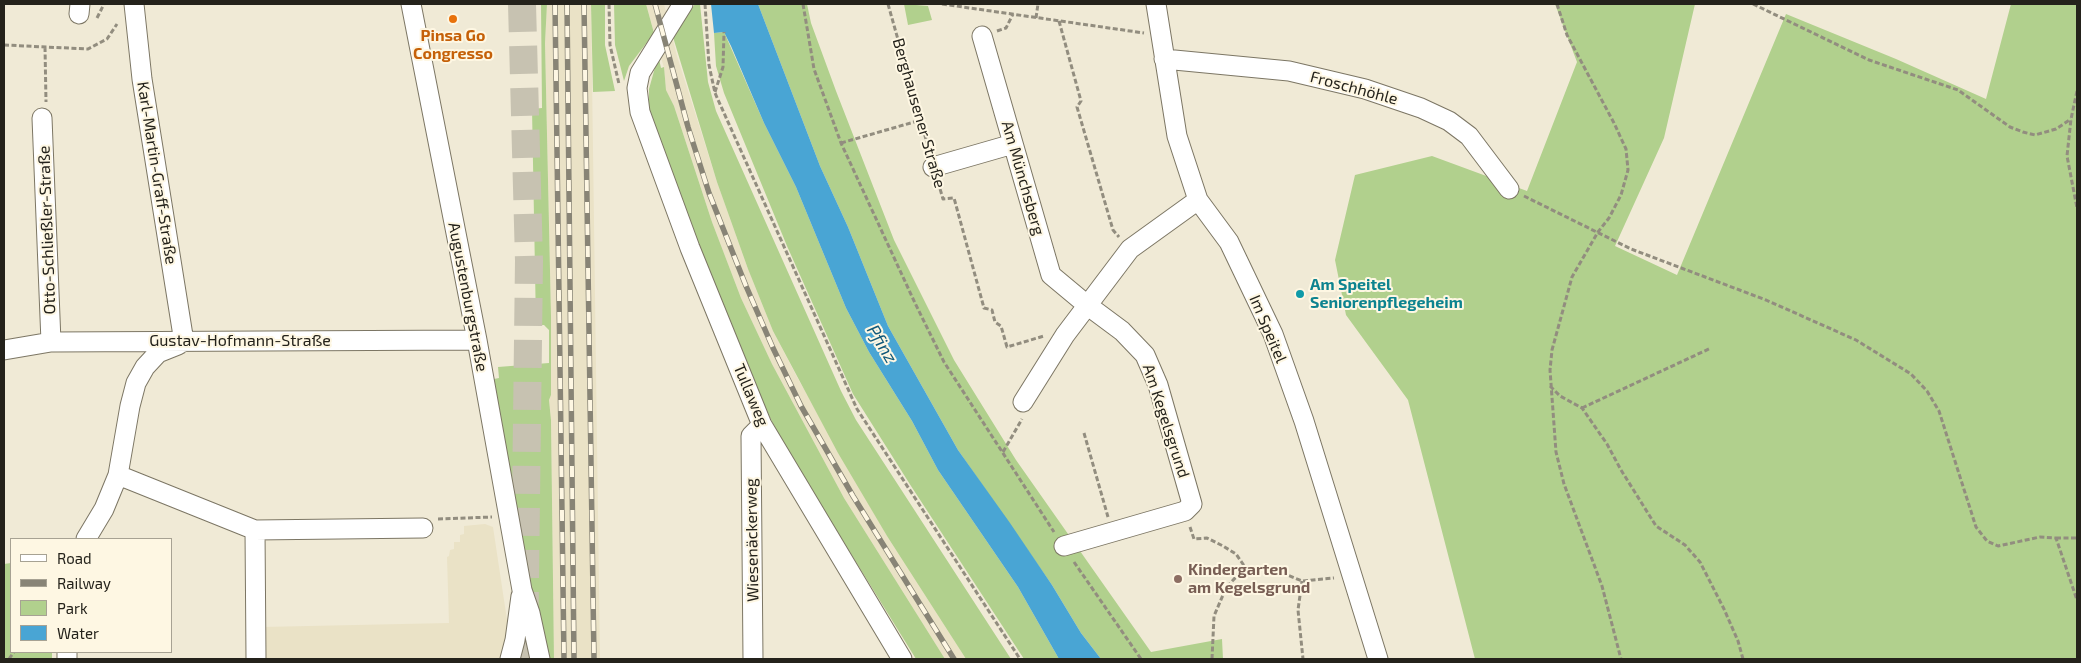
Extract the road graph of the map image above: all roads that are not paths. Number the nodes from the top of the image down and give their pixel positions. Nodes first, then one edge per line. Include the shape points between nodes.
1 (134, 4) edge
2 (411, 4) edge
3 (683, 4) edge
4 (1156, 4) edge
5 (982, 36) road end
6 (1164, 59) junction
7 (42, 118) road end
8 (1013, 144) junction
9 (934, 167) road end
10 (1510, 189) road end
11 (1198, 200) junction
12 (1087, 305) junction
13 (477, 340) junction
14 (51, 342) junction
15 (184, 342) junction
16 (4, 350) edge
17 (1023, 402) road end
18 (762, 425) junction
19 (118, 475) junction
20 (423, 528) road end
21 (255, 530) junction
22 (87, 538) edge
23 (1064, 546) road end
24 (522, 590) junction
25 (256, 659) edge
26 (510, 659) edge
27 (540, 659) edge
28 (753, 659) edge
29 (902, 659) edge
30 (1378, 659) edge

1 - 15 street, Karl-Martin-Graff-Straße via 142,79
2 - 13 street, Augustenburgstraße
3 - 18 street, Tullaweg via 640,73 640,112 690,248
4 - 6 street, Im Speitel
5 - 8 street, Am Münchsberg
6 - 10 street, Froschhöhle via 1289,71 1365,89 1421,108 1449,121 1469,136
6 - 11 street, Im Speitel via 1178,136
7 - 14 street, Otto-Schließler-Straße
8 - 9 street
8 - 12 street, Am Münchsberg via 1051,275
11 - 12 street via 1130,249
11 - 30 street, Im Speitel via 1229,242 1273,334 1304,421
12 - 17 street
12 - 23 street, Am Kegelsgrund via 1122,331 1145,355 1158,385 1188,507
13 - 15 street, Gustav-Hofmann-Straße
13 - 24 street, Augustenburgstraße
14 - 15 street, Gustav-Hofmann-Straße
14 - 16 street, Gustav-Hofmann-Straße
15 - 19 street via 158,353 136,383
18 - 28 street, Wiesenäckerweg via 752,436
18 - 29 street, Tullaweg
19 - 21 street
19 - 22 street via 104,510
20 - 21 street
21 - 25 street
24 - 26 street, Augustenburgstraße
24 - 27 street, Augustenburgstraße

